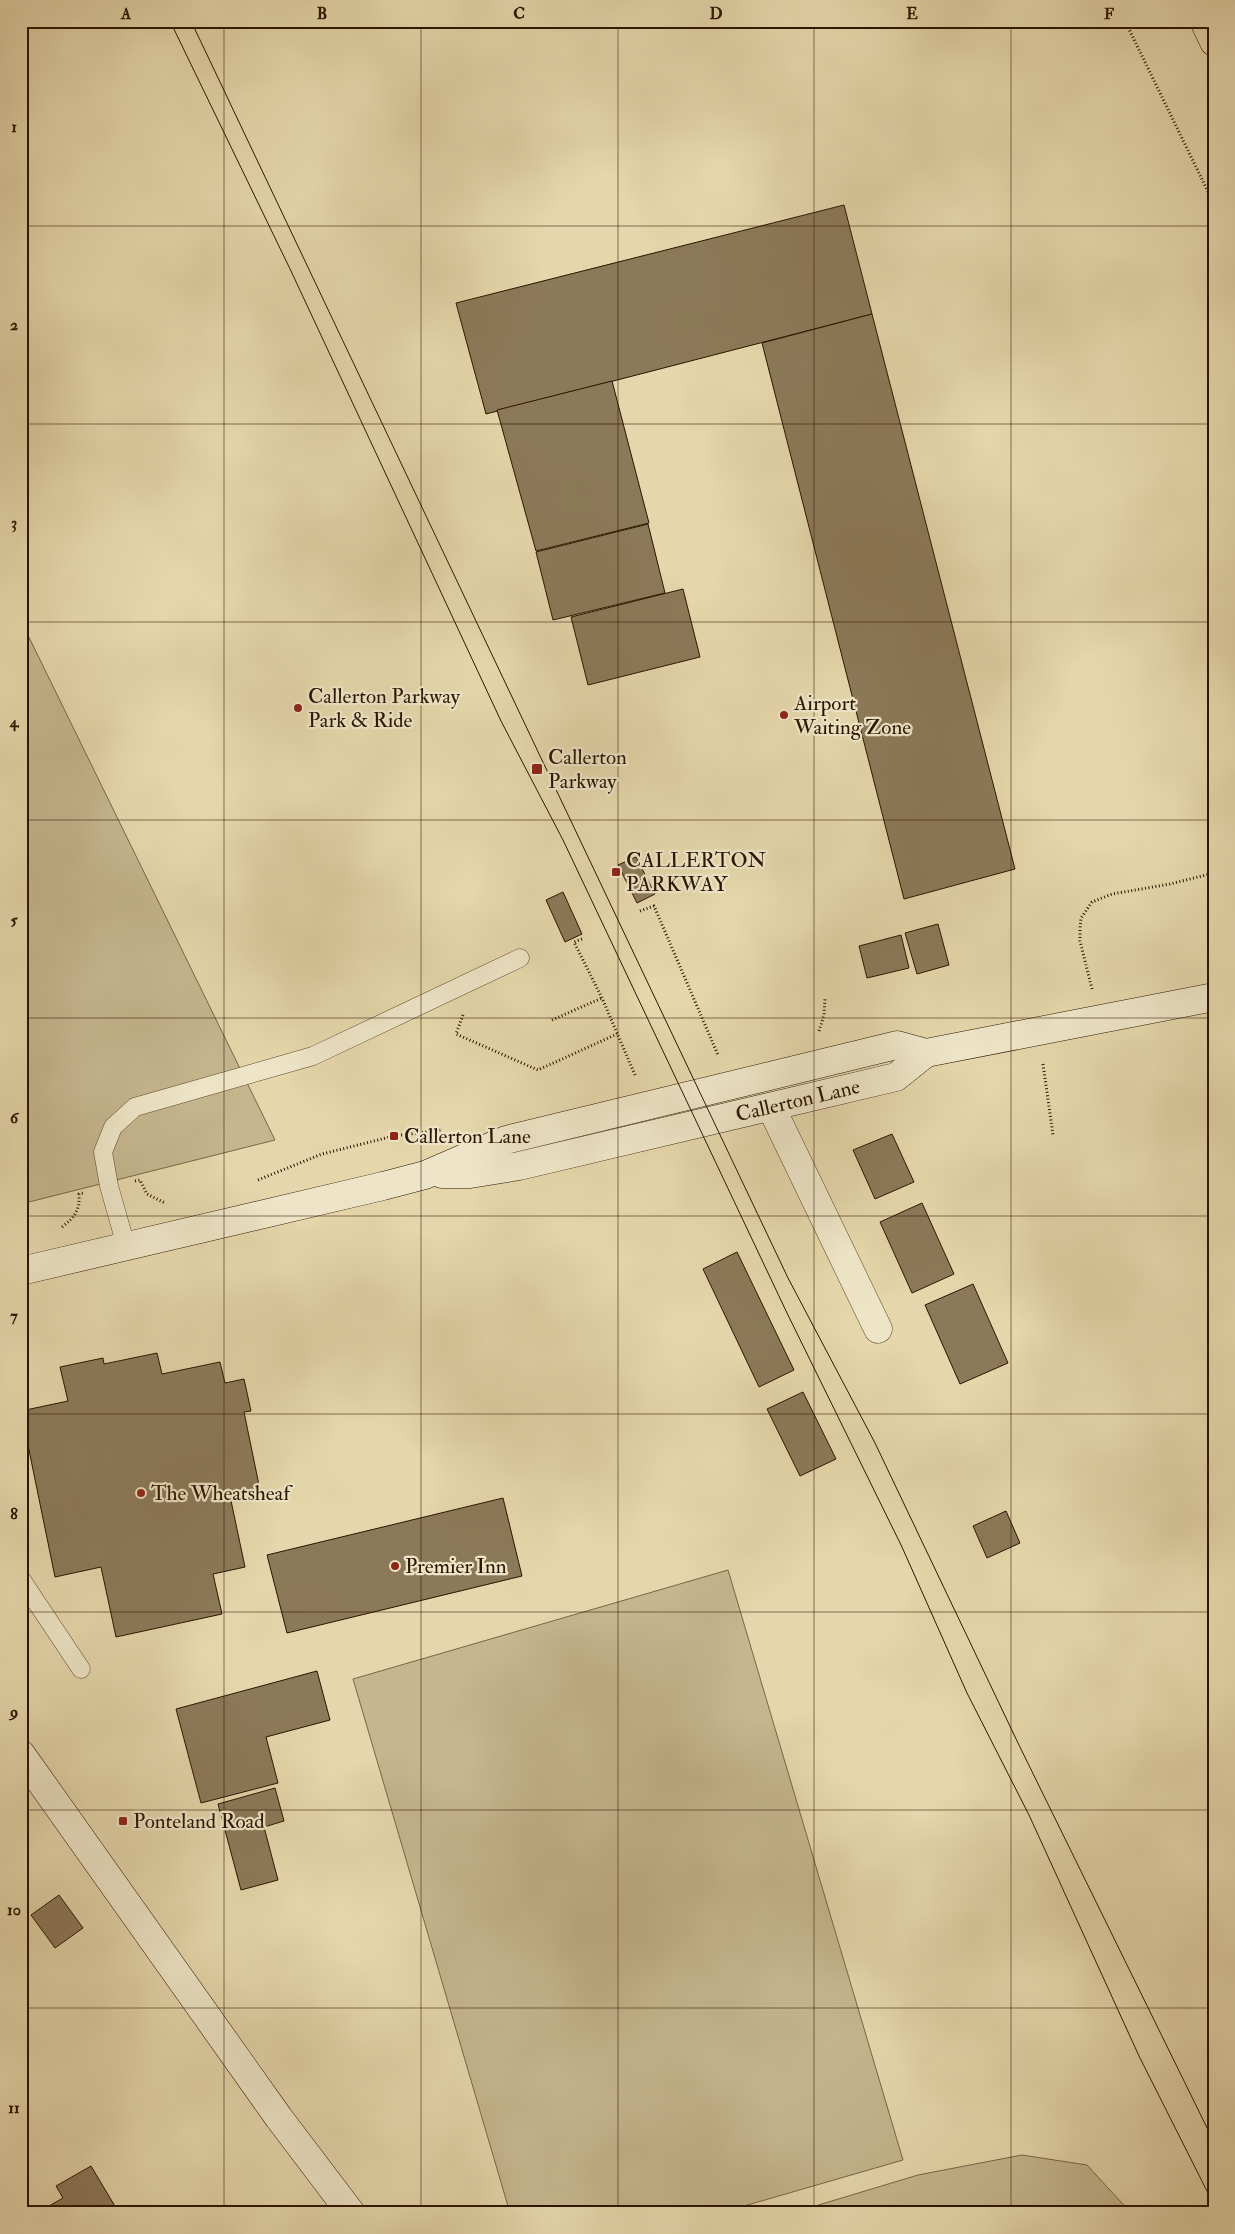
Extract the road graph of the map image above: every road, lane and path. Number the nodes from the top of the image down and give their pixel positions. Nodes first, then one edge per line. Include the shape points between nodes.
1 (1126, 21) edge
2 (1204, 21) edge
3 (1214, 42) edge
4 (1214, 204) edge
5 (1214, 873) edge
6 (640, 911) dead end
7 (582, 939) dead end
8 (520, 958) dead end
9 (459, 986) junction
10 (602, 998) junction
11 (1212, 998) edge
12 (552, 1020) dead end
13 (1099, 1020) junction
14 (1037, 1032) junction
15 (617, 1034) junction
16 (926, 1053) junction
17 (718, 1056) dead end
18 (636, 1076) dead end
19 (772, 1107) junction
20 (448, 1130) dead end
21 (1053, 1135) dead end
22 (425, 1175) junction
23 (253, 1182) dead end
24 (109, 1186) junction
25 (173, 1203) dead end
26 (53, 1230) dead end
27 (126, 1246) junction
28 (21, 1271) edge
29 (878, 1328) dead end
30 (21, 1579) edge
31 (81, 1669) dead end
32 (21, 1754) edge
33 (351, 2213) edge

1 - 4 path
2 - 3 highway
5 - 13 path via 1092,902 1081,918 1080,941
6 - 17 path via 654,906
7 - 10 path via 574,942
8 - 9 lane
9 - 15 path via 467,1004 456,1034 538,1070
9 - 24 lane via 313,1056 135,1107 113,1127 106,1139 103,1152
10 - 12 path
10 - 15 path
11 - 13 street, Callerton Lane
13 - 14 street, Callerton Lane
14 - 16 street, Callerton Lane
14 - 21 path
15 - 18 path
16 - 19 street, Callerton Lane via 896,1078
16 - 22 street, Callerton Lane via 897,1046 506,1140
19 - 22 street, Callerton Lane via 519,1166 470,1174
19 - 29 street
20 - 23 path via 394,1136 331,1152
22 - 27 street, Callerton Lane
24 - 25 path via 140,1180 147,1194 164,1203
24 - 26 path via 79,1194 80,1204 75,1216 61,1228
24 - 27 lane
27 - 28 street, Callerton Lane
30 - 31 lane
32 - 33 street via 279,2118

